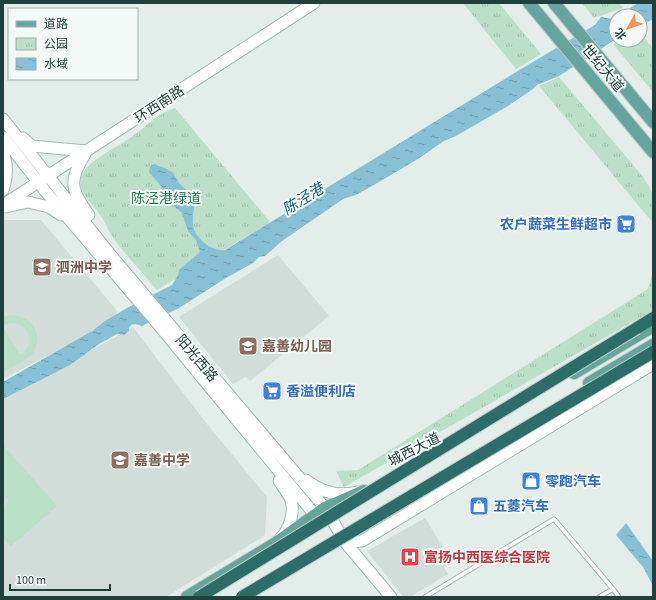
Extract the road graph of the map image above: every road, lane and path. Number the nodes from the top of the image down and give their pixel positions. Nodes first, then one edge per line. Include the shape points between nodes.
1 (314, 3) edge
2 (529, 3) edge
3 (554, 4) edge
4 (3, 120) edge
5 (653, 122) edge
6 (3, 137) edge
7 (86, 151) junction
8 (653, 152) edge
9 (3, 153) edge
10 (43, 179) junction
11 (3, 190) edge
12 (3, 206) edge
13 (70, 220) junction
14 (100, 241) junction
15 (139, 296) junction
16 (653, 318) edge
17 (161, 321) junction
18 (653, 325) edge
19 (653, 345) edge
20 (653, 352) edge
21 (653, 364) edge
22 (261, 449) junction
23 (289, 466) junction
24 (370, 488) junction
25 (320, 512) junction
26 (345, 542) junction
27 (276, 543) junction
28 (613, 589) junction
29 (387, 595) edge
30 (187, 597) edge
31 (199, 597) edge
32 (242, 597) edge
33 (250, 597) edge
34 (425, 597) edge
35 (599, 597) edge
36 (619, 597) edge

1 - 7 main road, 环西南路
2 - 8 main road, 世纪大道
3 - 5 main road, 世纪大道
4 - 7 main road via 32,146
4 - 10 main road, 阳光西路
6 - 10 main road, 阳光西路
7 - 10 main road, 环西南路
7 - 14 main road via 76,169 74,187 77,199 94,224
9 - 11 main road via 6,160
10 - 12 main road, 环西南路
10 - 13 main road, 阳光西路
10 - 14 main road, 阳光西路
12 - 13 main road via 28,202 49,207
13 - 15 main road, 阳光西路
14 - 15 main road, 阳光西路
15 - 17 main road, 阳光西路
16 - 31 highway, bridge
17 - 22 main road
17 - 23 main road, 阳光西路
18 - 24 main road, 城西大道 via 444,451
19 - 26 main road via 380,510
20 - 32 highway, bridge
21 - 26 main road via 362,541
22 - 25 main road
22 - 27 main road via 291,501 290,520 285,534
23 - 24 main road via 313,486 329,494 347,495
23 - 25 main road, 阳光西路
24 - 25 main road, 城西大道
25 - 26 main road, 阳光西路
25 - 27 main road, 城西大道
26 - 29 main road, 阳光西路
26 - 33 main road
27 - 30 main road, 城西大道
28 - 34 lane via 554,519
28 - 35 lane
28 - 36 lane

